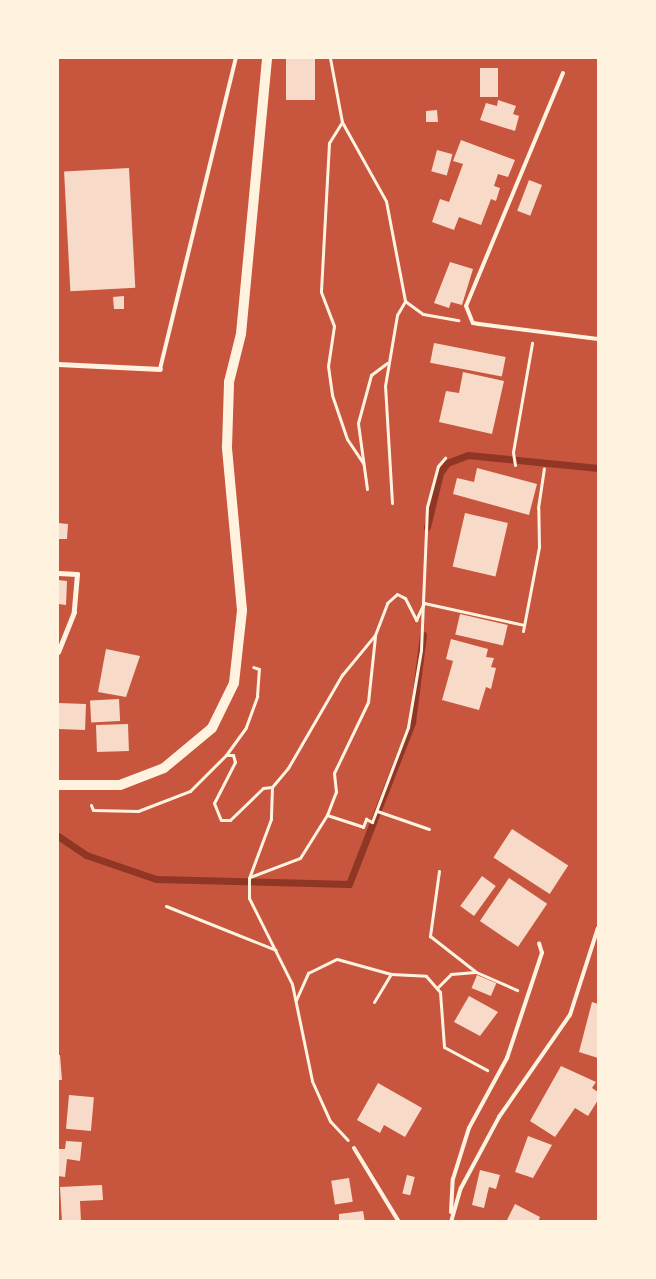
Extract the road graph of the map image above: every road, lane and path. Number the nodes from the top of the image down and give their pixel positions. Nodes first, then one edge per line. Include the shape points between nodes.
1 (236, 58) edge
2 (267, 58) edge
3 (330, 58) edge
4 (563, 73) dead end
5 (342, 122) junction
6 (405, 301) junction
7 (473, 323) junction
8 (514, 329) junction
9 (598, 339) edge
10 (387, 363) junction
11 (58, 364) edge
12 (160, 369) joint
13 (445, 458) dead end
14 (363, 463) junction
15 (515, 465) dead end
16 (544, 468) dead end
17 (367, 489) dead end
18 (392, 503) dead end
19 (58, 573) edge
20 (423, 604) junction
21 (524, 625) junction
22 (523, 631) dead end
23 (375, 635) junction
24 (58, 652) edge
25 (253, 667) dead end
26 (226, 755) junction
27 (58, 785) edge
28 (272, 786) junction
29 (91, 804) dead end
30 (377, 811) junction
31 (327, 815) junction
32 (429, 829) dead end
33 (439, 871) dead end
34 (249, 879) junction
35 (166, 906) dead end
36 (598, 928) edge
37 (539, 943) dead end
38 (277, 950) junction
39 (476, 972) junction
40 (391, 974) junction
41 (437, 988) junction
42 (526, 994) junction
43 (296, 1001) junction
44 (374, 1002) dead end
45 (498, 1074) junction
46 (354, 1148) joint
47 (451, 1220) edge
48 (399, 1222) edge

1 - 12 lane
2 - 27 main road via 241,334 229,382 227,447 242,610 234,683 212,728 164,768 120,785
3 - 5 path
4 - 7 lane via 469,294 466,306
5 - 6 path via 386,201
5 - 14 path via 329,142 320,287 334,326 328,366 332,395 347,440
6 - 7 path via 423,314
6 - 10 path via 397,315
7 - 8 lane
8 - 9 lane
8 - 15 path via 533,344 513,452
10 - 14 path via 372,376 361,402 358,423
10 - 18 path
11 - 12 street
13 - 20 path via 438,466 427,507
14 - 17 path
16 - 21 path via 538,508 539,547
19 - 24 street via 78,574 74,612
20 - 21 path
20 - 23 path via 416,620 405,598 397,594 387,603
20 - 30 path via 421,650 412,714
21 - 22 path
23 - 28 path via 342,675 288,768
23 - 31 path via 368,702 334,773 336,792
25 - 26 path via 259,669 253,712
26 - 28 path via 232,756 235,762 214,803 221,820 230,820 263,788
26 - 29 path via 190,791 159,804 121,811 93,810
28 - 34 path via 272,819
30 - 31 path via 372,822 366,819 363,827
30 - 32 path
31 - 34 path via 300,858
33 - 39 path via 430,936
34 - 38 path via 251,906
35 - 38 path
36 - 47 lane via 570,1015 499,1117 461,1188
37 - 42 lane via 542,953
38 - 43 path
39 - 41 path via 451,974
39 - 42 path
40 - 41 path via 426,976
40 - 43 path via 346,958 321,963 308,973
40 - 44 path
41 - 45 path via 444,1047
42 - 45 lane
43 - 46 path via 312,1081 330,1121
45 - 47 lane via 469,1128 453,1179
46 - 48 lane

